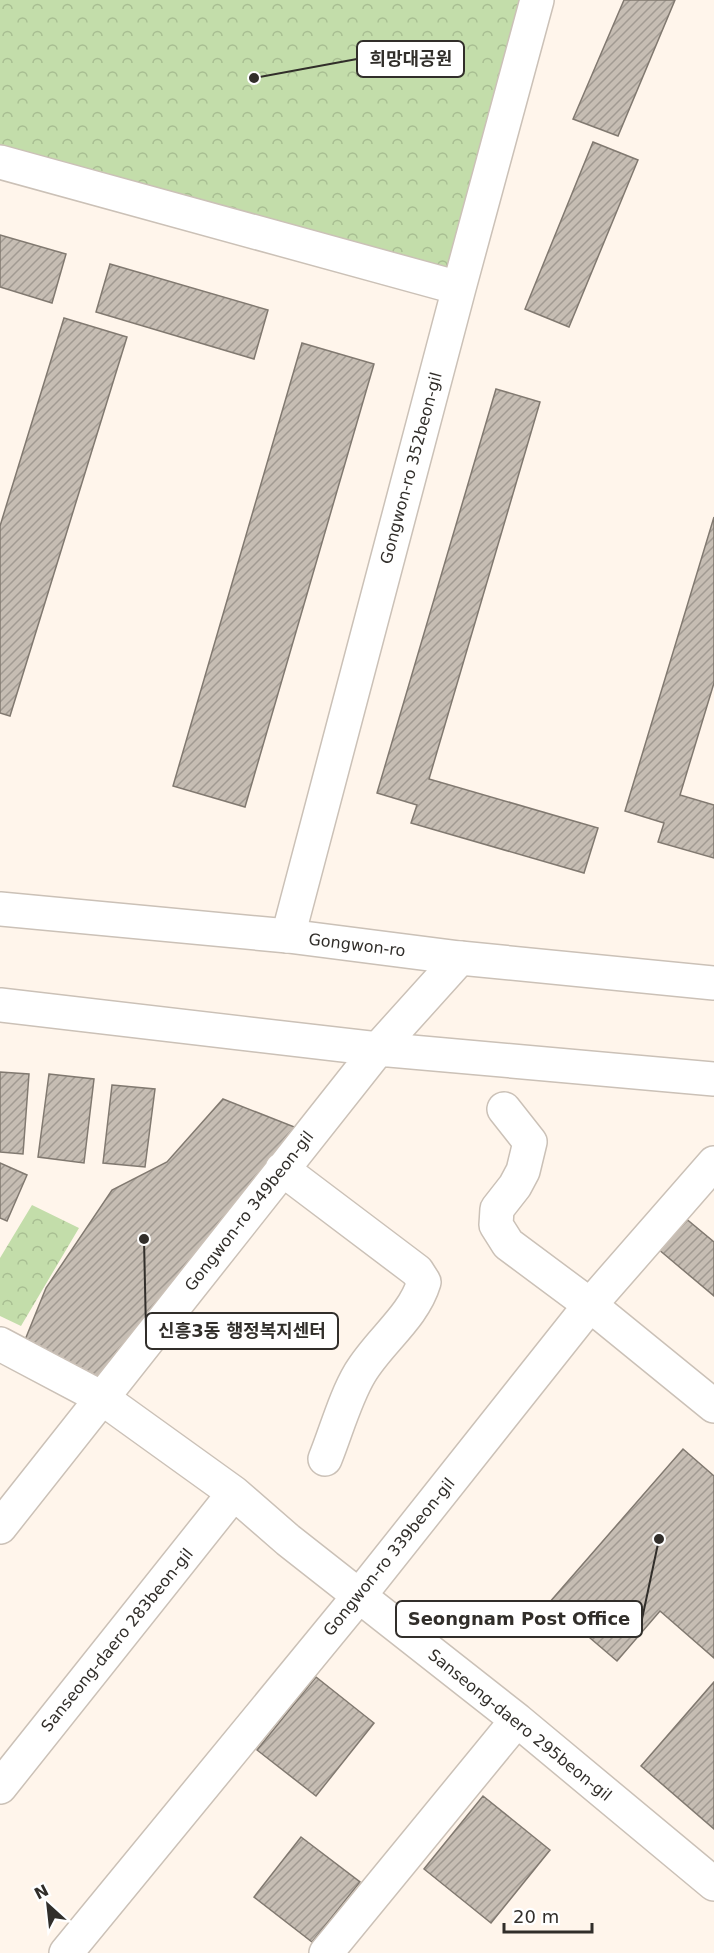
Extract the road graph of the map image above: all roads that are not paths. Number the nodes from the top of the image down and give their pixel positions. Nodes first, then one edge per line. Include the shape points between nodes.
1 (537, 0) edge
2 (0, 162) edge
3 (459, 288) junction
4 (0, 909) edge
5 (288, 936) junction
6 (460, 958) junction
7 (714, 983) edge
8 (0, 1005) edge
9 (378, 1048) junction
10 (714, 1079) edge
11 (504, 1109) dead end
12 (714, 1163) edge
13 (282, 1169) junction
14 (590, 1305) junction
15 (0, 1344) edge
16 (102, 1398) junction
17 (714, 1406) edge
18 (325, 1459) dead end
19 (234, 1493) junction
20 (0, 1527) edge
21 (359, 1596) junction
22 (517, 1720) junction
23 (0, 1787) edge
24 (714, 1884) edge
25 (66, 1953) edge
26 (326, 1953) edge

1 - 3 street, Gongwon-ro 352beon-gil
2 - 3 street
3 - 5 street, Gongwon-ro 352beon-gil
4 - 5 street, Gongwon-ro
5 - 6 street, Gongwon-ro
6 - 7 street, Gongwon-ro
6 - 9 street, Gongwon-ro 349beon-gil
8 - 9 street
9 - 10 street
9 - 13 street, Gongwon-ro 349beon-gil
11 - 14 street via 530,1142 523,1171 497,1209 496,1225 508,1244
12 - 14 street, Gongwon-ro 339beon-gil
13 - 16 street, Gongwon-ro 349beon-gil
13 - 18 street via 417,1271 424,1281 411,1309 360,1373
14 - 17 street
14 - 21 street, Gongwon-ro 339beon-gil
15 - 16 street, Sanseong-daero 295beon-gil
16 - 19 street, Sanseong-daero 295beon-gil
16 - 20 street, Gongwon-ro 349beon-gil
19 - 21 street, Sanseong-daero 295beon-gil
19 - 23 street, Sanseong-daero 283beon-gil
21 - 22 street, Sanseong-daero 295beon-gil
21 - 25 street, Gongwon-ro 339beon-gil
22 - 24 street, Sanseong-daero 295beon-gil
22 - 26 street

